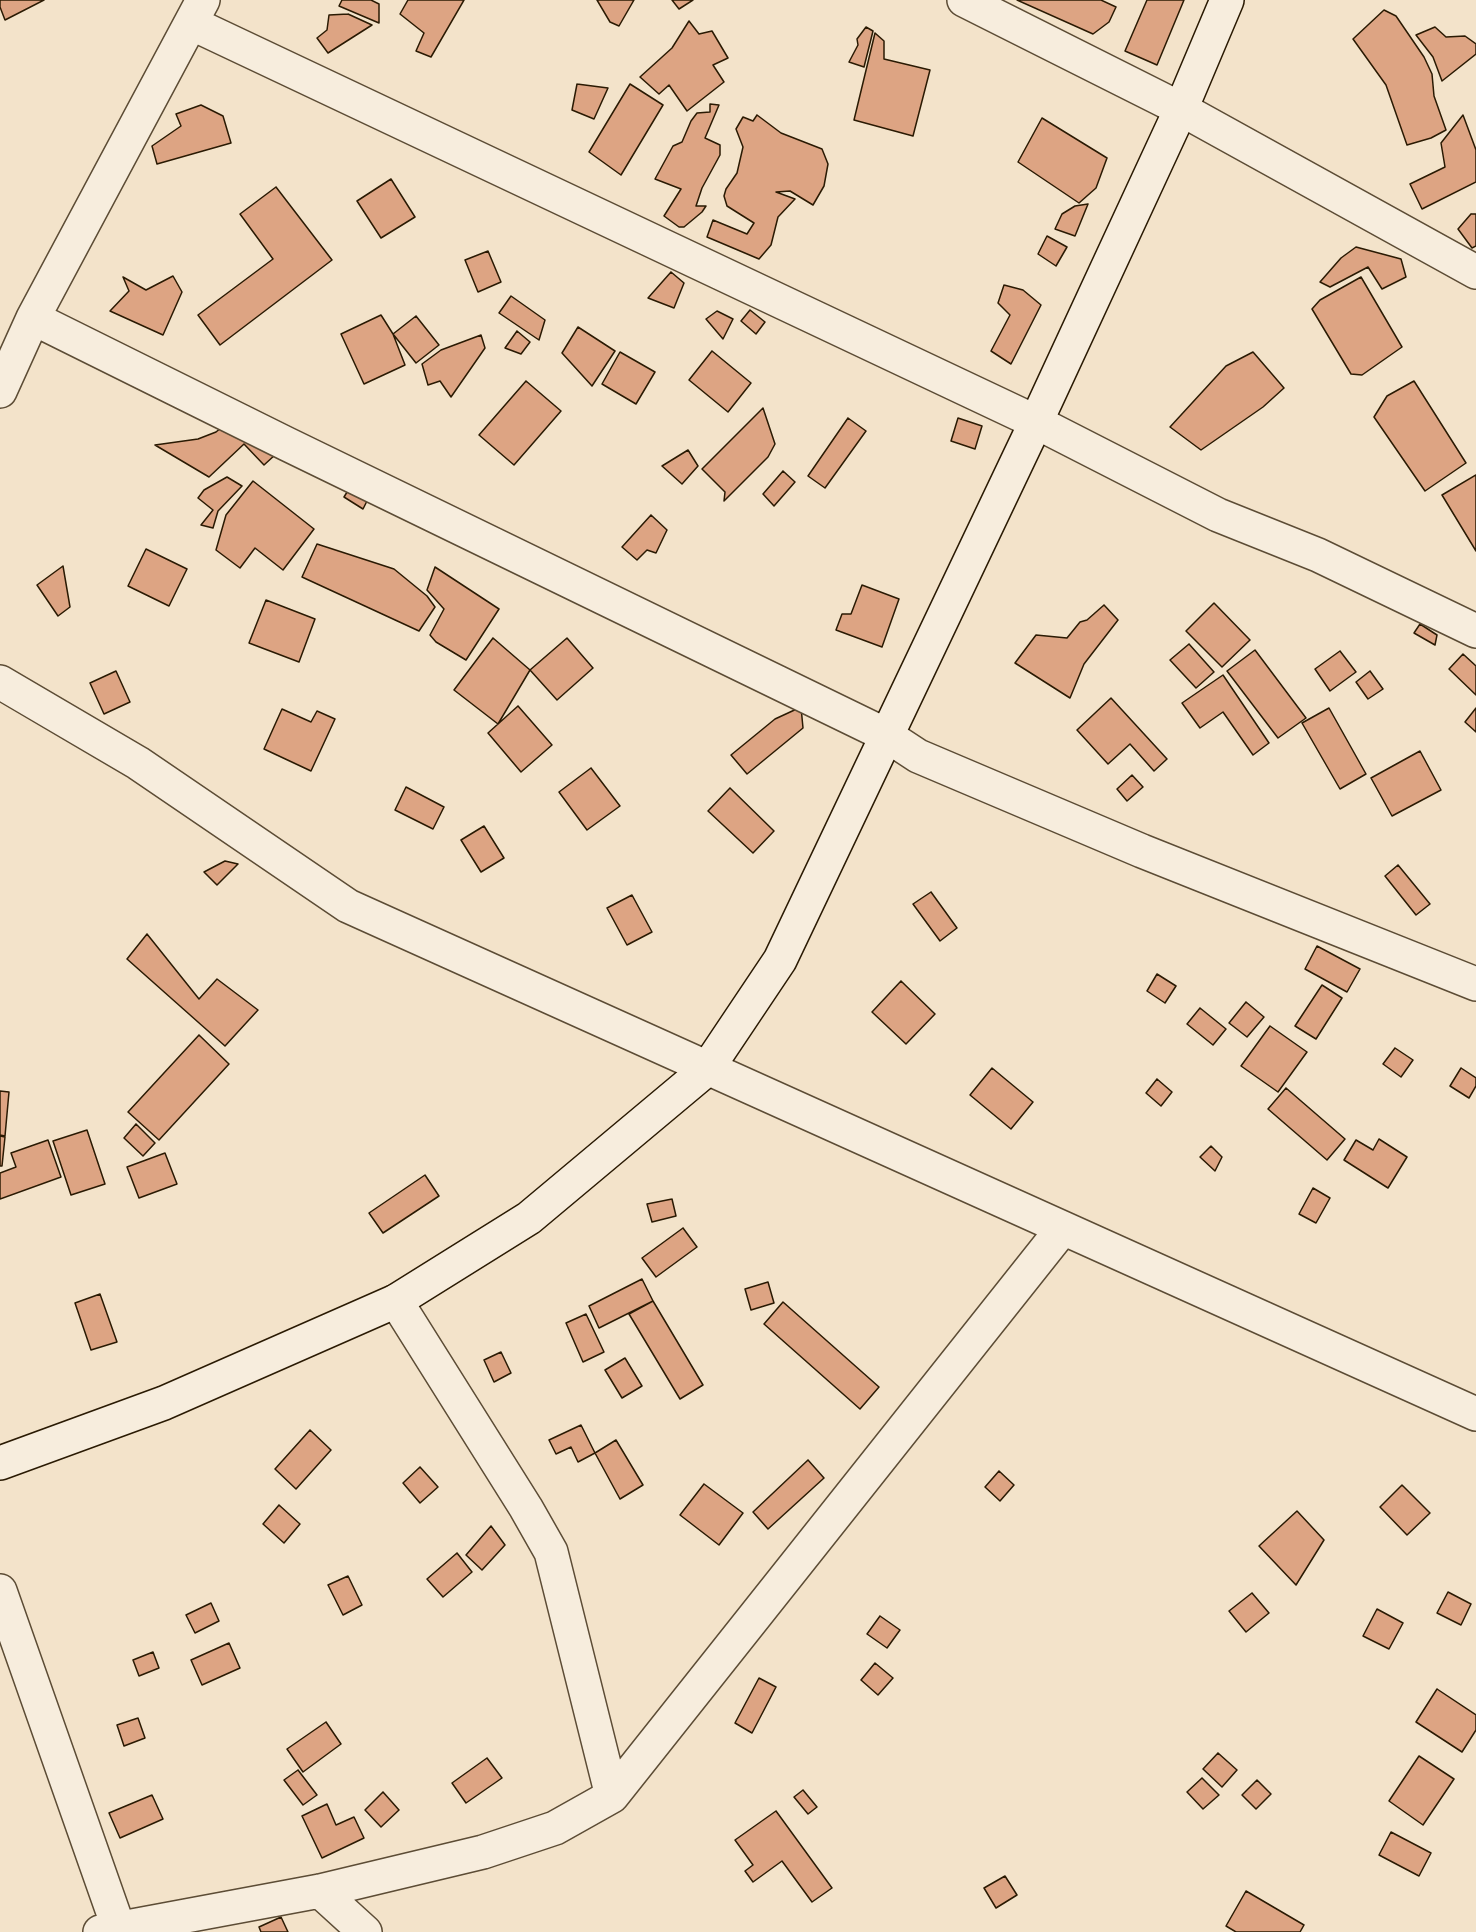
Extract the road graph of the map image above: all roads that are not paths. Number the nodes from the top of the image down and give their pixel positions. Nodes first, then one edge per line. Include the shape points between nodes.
1 (964, 0) edge
2 (1227, 0) edge
3 (197, 12) edge
4 (1181, 109) junction
5 (1476, 272) edge
6 (33, 318) junction
7 (0, 391) edge
8 (1036, 422) junction
9 (1476, 631) edge
10 (0, 682) edge
11 (886, 735) junction
12 (1476, 984) edge
13 (707, 1069) junction
14 (1063, 1228) junction
15 (396, 1301) junction
16 (1476, 1414) edge
17 (0, 1463) edge
18 (0, 1591) edge
19 (612, 1796) junction
20 (320, 1891) junction
21 (113, 1931) edge
22 (365, 1932) edge

1 - 4 street
2 - 4 street
3 - 6 street
3 - 8 street
4 - 5 street
4 - 8 street
6 - 7 street
6 - 11 street
8 - 9 street via 1218,514 1318,555
8 - 11 street
10 - 13 street via 138,763 348,906
11 - 12 street via 918,756 1121,842
11 - 13 street via 780,960
13 - 14 street
13 - 15 street via 530,1218
14 - 16 street
14 - 19 street
15 - 17 street via 164,1403
15 - 19 street via 551,1552
18 - 21 street
19 - 20 street via 555,1828 483,1852
20 - 21 street
20 - 22 street

